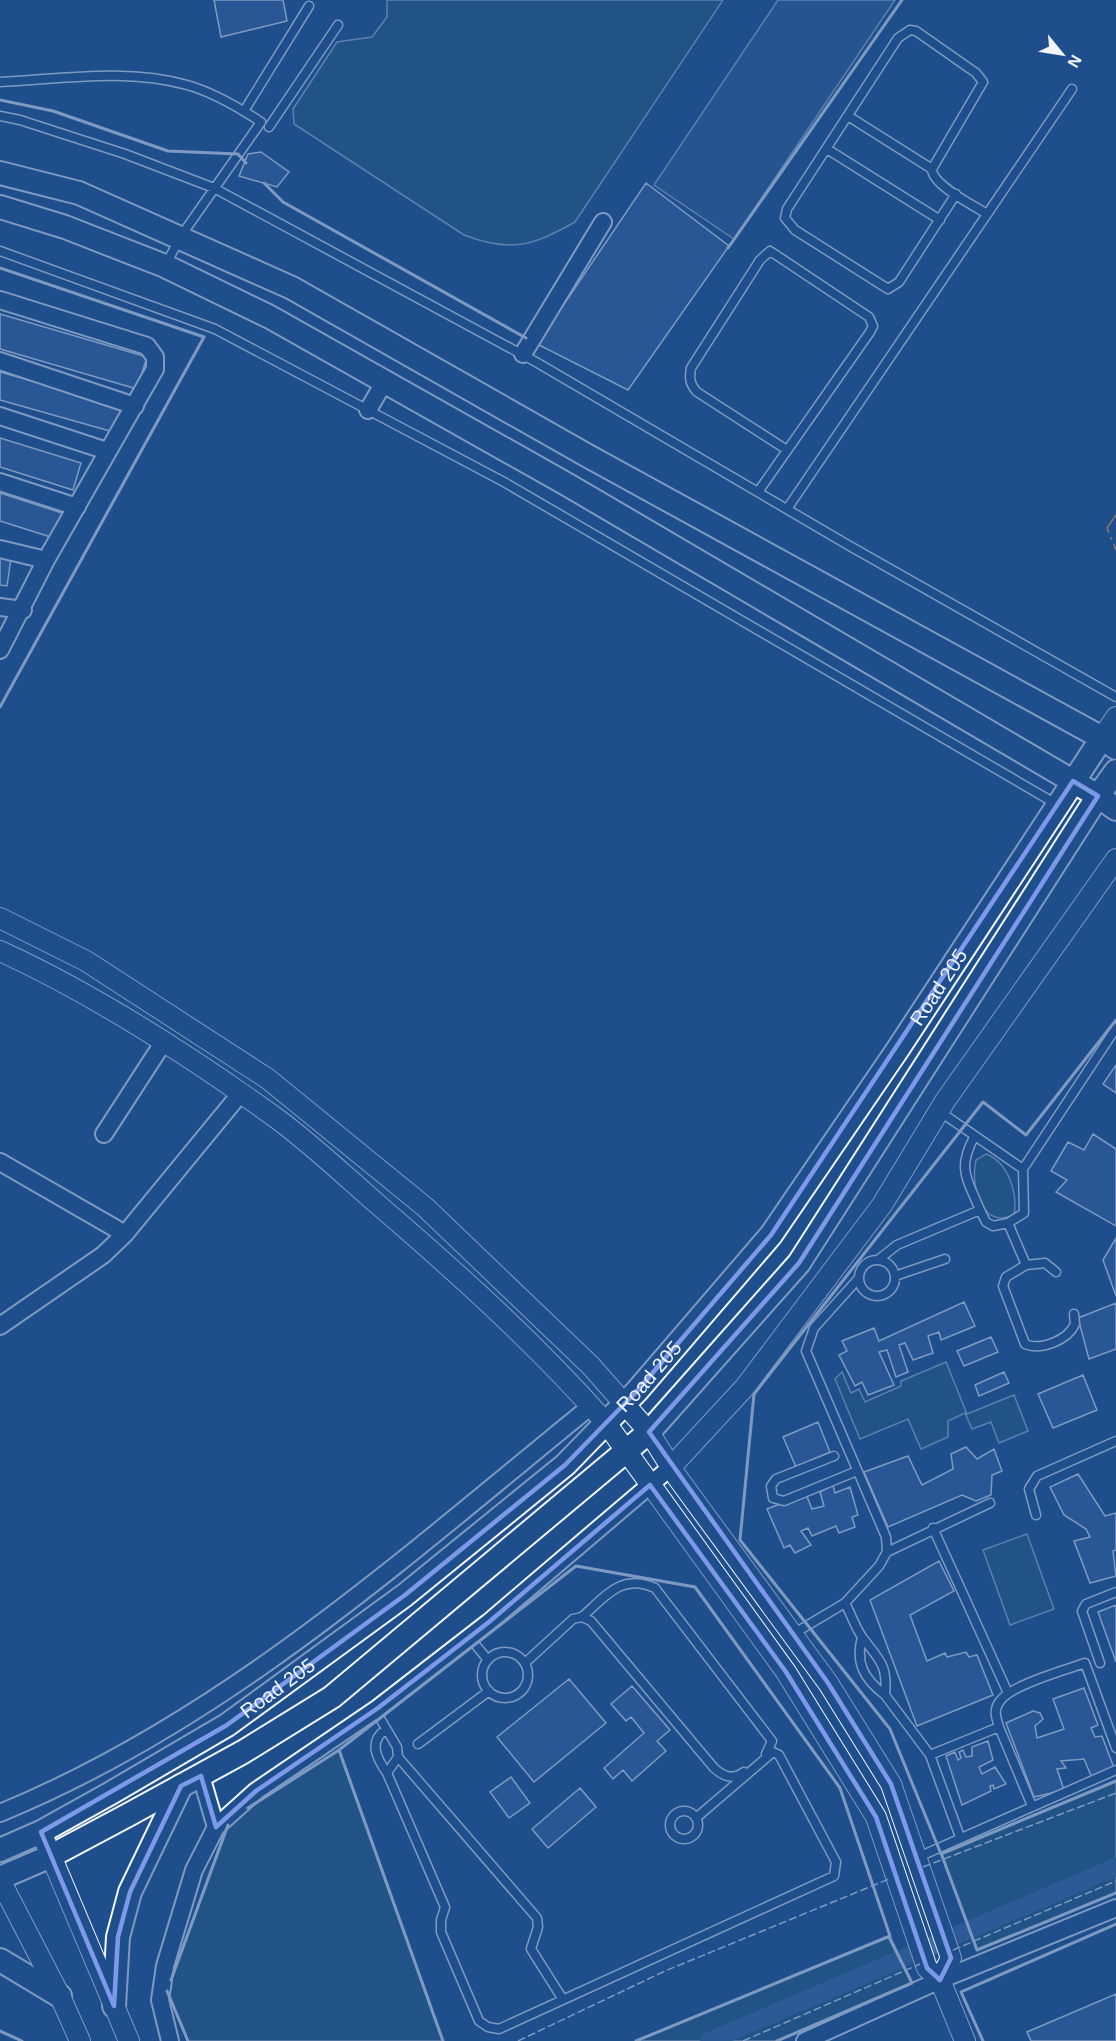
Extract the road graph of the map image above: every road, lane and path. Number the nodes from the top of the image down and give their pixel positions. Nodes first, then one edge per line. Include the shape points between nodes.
1 (309, 6) dead end
2 (338, 25) dead end
3 (0, 82) edge
4 (1072, 88) dead end
5 (244, 111) junction
6 (0, 116) edge
7 (848, 116) junction
8 (268, 127) dead end
9 (826, 149) junction
10 (932, 169) junction
11 (0, 172) edge
12 (214, 188) junction
13 (956, 194) junction
14 (0, 207) edge
15 (987, 214) junction
16 (939, 219) junction
17 (603, 222) dead end
18 (181, 236) junction
19 (0, 251) edge
20 (165, 266) junction
21 (0, 300) edge
22 (523, 354) junction
23 (0, 361) edge
24 (385, 381) junction
25 (135, 406) junction
26 (368, 410) junction
27 (0, 416) edge
28 (787, 450) junction
29 (107, 451) junction
30 (0, 483) edge
31 (758, 492) junction
32 (77, 507) junction
33 (787, 509) junction
34 (0, 549) edge
35 (46, 560) junction
36 (0, 607) edge
37 (23, 610) junction
38 (0, 650) edge
39 (1116, 697) edge
40 (1116, 717) edge
41 (1109, 743) edge
42 (1116, 771) edge
43 (1073, 782) junction
44 (1098, 796) junction
45 (1058, 805) junction
46 (1116, 809) edge
47 (1116, 859) edge
48 (0, 918) edge
49 (0, 951) edge
50 (1116, 1028) edge
51 (164, 1043) junction
52 (240, 1094) junction
53 (939, 1111) junction
54 (104, 1134) dead end
55 (974, 1137) junction
56 (0, 1162) edge
57 (1023, 1169) junction
58 (980, 1210) junction
59 (1008, 1223) junction
60 (125, 1234) junction
61 (945, 1259) dead end
62 (878, 1260) junction
63 (1026, 1265) junction
64 (1056, 1272) dead end
65 (895, 1276) junction
66 (858, 1279) junction
67 (1074, 1314) dead end
68 (0, 1326) edge
69 (624, 1404) junction
70 (599, 1415) junction
71 (649, 1432) junction
72 (1116, 1441) edge
73 (627, 1452) junction
74 (834, 1456) dead end
75 (670, 1467) junction
76 (857, 1471) junction
77 (650, 1485) junction
78 (990, 1503) dead end
79 (1036, 1515) dead end
80 (933, 1528) junction
81 (887, 1551) junction
82 (1116, 1592) edge
83 (845, 1604) junction
84 (582, 1617) junction
85 (792, 1635) junction
86 (469, 1637) junction
87 (862, 1637) junction
88 (488, 1660) junction
89 (525, 1662) junction
90 (1100, 1663) dead end
91 (489, 1691) junction
92 (1008, 1693) junction
93 (885, 1695) junction
94 (375, 1710) junction
95 (999, 1727) junction
96 (385, 1730) junction
97 (418, 1744) dead end
98 (1116, 1748) edge
99 (930, 1755) junction
100 (398, 1757) junction
101 (1116, 1770) edge
102 (387, 1773) junction
103 (191, 1781) junction
104 (1032, 1806) junction
105 (0, 1813) edge
106 (696, 1818) dead end
107 (216, 1827) junction
108 (41, 1832) junction
109 (960, 1837) junction
110 (0, 1850) edge
111 (51, 1856) junction
112 (915, 1858) junction
113 (0, 1879) edge
114 (1116, 1908) edge
115 (0, 1960) edge
116 (934, 1974) junction
117 (60, 1996) junction
118 (562, 1998) junction
119 (114, 2006) junction
120 (80, 2041) edge
121 (129, 2041) edge
122 (170, 2041) edge
123 (805, 2041) edge
124 (965, 2041) edge

1 - 5 lane
2 - 8 lane
3 - 5 lane via 96,76 151,78 188,85
4 - 15 lane
5 - 12 lane via 261,122
6 - 12 lane via 124,154
7 - 9 lane
7 - 10 lane
7 - 10 lane via 898,38 910,30 916,31 983,82
9 - 16 lane
9 - 16 lane via 785,218 795,230 882,287 888,289 900,282
10 - 13 lane via 937,182
11 - 18 main road via 79,193
12 - 18 lane
12 - 22 lane
13 - 15 lane
13 - 16 lane
14 - 20 main road
15 - 33 lane
17 - 22 street
18 - 20 lane
18 - 41 main road via 292,288
19 - 26 lane via 215,329
20 - 24 main road via 270,317
21 - 25 street via 147,345 155,357 155,369
22 - 31 lane
23 - 25 street
24 - 26 street
24 - 43 main road
25 - 29 street
26 - 45 lane via 504,482
27 - 29 street
28 - 28 lane via 870,332 873,321 770,251 754,269 691,368 690,377 697,392
28 - 31 lane
29 - 32 street
30 - 32 street
31 - 33 lane
32 - 35 street
33 - 39 lane
34 - 35 street
35 - 37 street
36 - 37 street
37 - 38 street
40 - 41 street, Road 205
41 - 43 main road, Road 205
42 - 44 main road, Road 205
43 - 44 main road
43 - 45 main road, Road 205
44 - 46 main road
44 - 71 main road, Road 205 via 799,1263
45 - 69 main road, Road 205 via 771,1235
47 - 53 street
48 - 69 street via 86,961 268,1079 424,1207 591,1366
49 - 51 street via 48,973
50 - 57 lane
51 - 52 street
51 - 54 street
52 - 60 street
52 - 70 street via 274,1116 446,1262
53 - 55 lane
53 - 75 street via 882,1205 745,1387
55 - 57 lane
55 - 58 lane via 964,1156 963,1168
56 - 60 street
57 - 59 lane via 1024,1213
58 - 59 lane via 993,1226
58 - 62 lane via 897,1245
59 - 63 lane
60 - 68 street via 103,1255
61 - 65 lane
62 - 65 lane via 890,1265
62 - 66 lane via 866,1263
63 - 64 lane via 1045,1263
63 - 67 lane via 1006,1277 1004,1286 1025,1344 1040,1347 1065,1336 1075,1324
65 - 66 lane via 889,1292 878,1296 867,1294
66 - 76 lane via 814,1328 806,1352
69 - 70 main road, Road 205
69 - 71 street
70 - 73 street
70 - 105 street via 282,1654 190,1715 92,1769
70 - 108 main road, Road 205 via 565,1465 405,1595 236,1718
71 - 73 main road, Road 205
71 - 75 street
72 - 79 lane via 1037,1476 1029,1489
73 - 77 street
73 - 103 main road, Road 205 via 332,1698
74 - 76 lane via 776,1479 771,1486 773,1498 784,1501
75 - 77 street
75 - 85 street
76 - 81 lane via 886,1537
77 - 86 street
77 - 116 street via 786,1672 870,1808
78 - 80 lane
80 - 81 lane
80 - 92 lane
81 - 83 lane via 879,1566
82 - 90 lane via 1086,1604 1082,1611
83 - 85 lane
83 - 87 lane
84 - 84 lane via 613,1590 629,1582 655,1588 772,1741 768,1752 737,1777 722,1774 591,1621
84 - 89 lane via 573,1619
85 - 112 street via 828,1683 891,1784
86 - 88 lane
86 - 94 street
87 - 93 lane via 881,1660 887,1678
87 - 93 lane via 858,1658 863,1671 870,1684
88 - 89 lane via 505,1652
88 - 91 lane via 482,1678
89 - 91 lane via 528,1677 516,1695 502,1698
91 - 97 lane
92 - 95 lane via 996,1708
92 - 98 lane via 1085,1663
93 - 99 lane
94 - 96 lane
94 - 107 street via 256,1791
95 - 99 lane
95 - 104 lane
96 - 100 lane via 397,1748
96 - 102 lane via 375,1744
99 - 109 lane
100 - 102 lane
100 - 118 lane via 537,1918 531,1949
101 - 104 lane
102 - 118 lane via 445,1907 441,1932 479,2021 499,2029
103 - 107 street
103 - 111 main road, Road 205
103 - 119 main road via 130,1892 118,1937
104 - 109 lane
106 - 118 lane via 773,1752 779,1755 836,1862 834,1876
107 - 122 street via 194,1870 165,1966 160,2000
108 - 110 main road, Road 205
108 - 111 street
109 - 112 lane
111 - 113 main road, Road 205
111 - 119 street
112 - 116 street via 951,1958
113 - 117 street
114 - 116 street
115 - 117 main road
116 - 123 street
116 - 124 street
117 - 120 street
119 - 121 street

